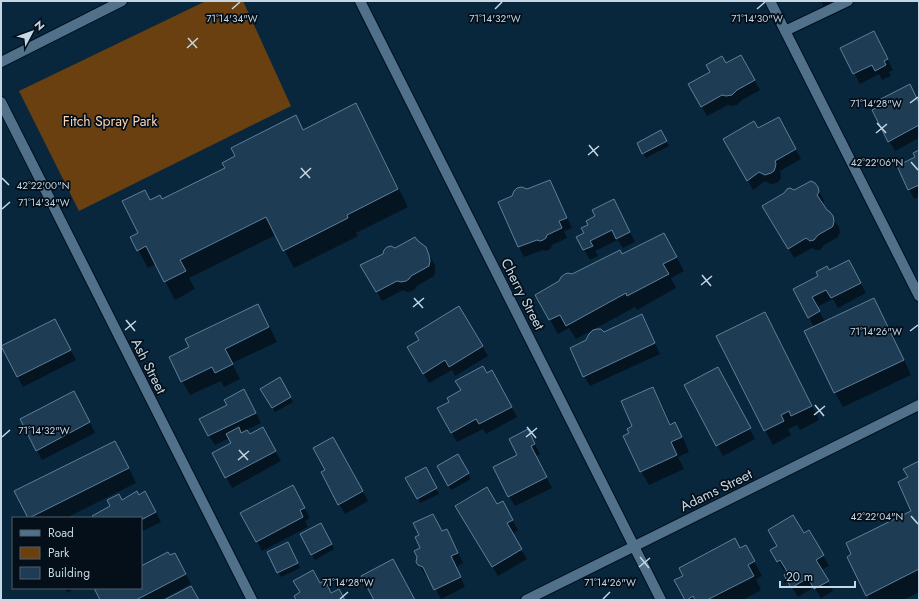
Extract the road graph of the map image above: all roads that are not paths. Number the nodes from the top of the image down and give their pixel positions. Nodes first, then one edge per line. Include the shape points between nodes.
1 (122, 1) edge
2 (360, 1) edge
3 (770, 1) edge
4 (848, 1) edge
5 (785, 31) junction
6 (1, 62) edge
7 (1, 102) edge
8 (919, 296) edge
9 (919, 404) edge
10 (634, 546) junction
11 (252, 600) edge
12 (526, 600) edge
13 (661, 600) edge

1 - 6 street
2 - 10 street, Cherry Street
3 - 5 street
4 - 5 street
5 - 8 street
7 - 11 street, Ash Street
9 - 10 street, Adams Street
10 - 12 street, Adams Street
10 - 13 street, Cherry Street

